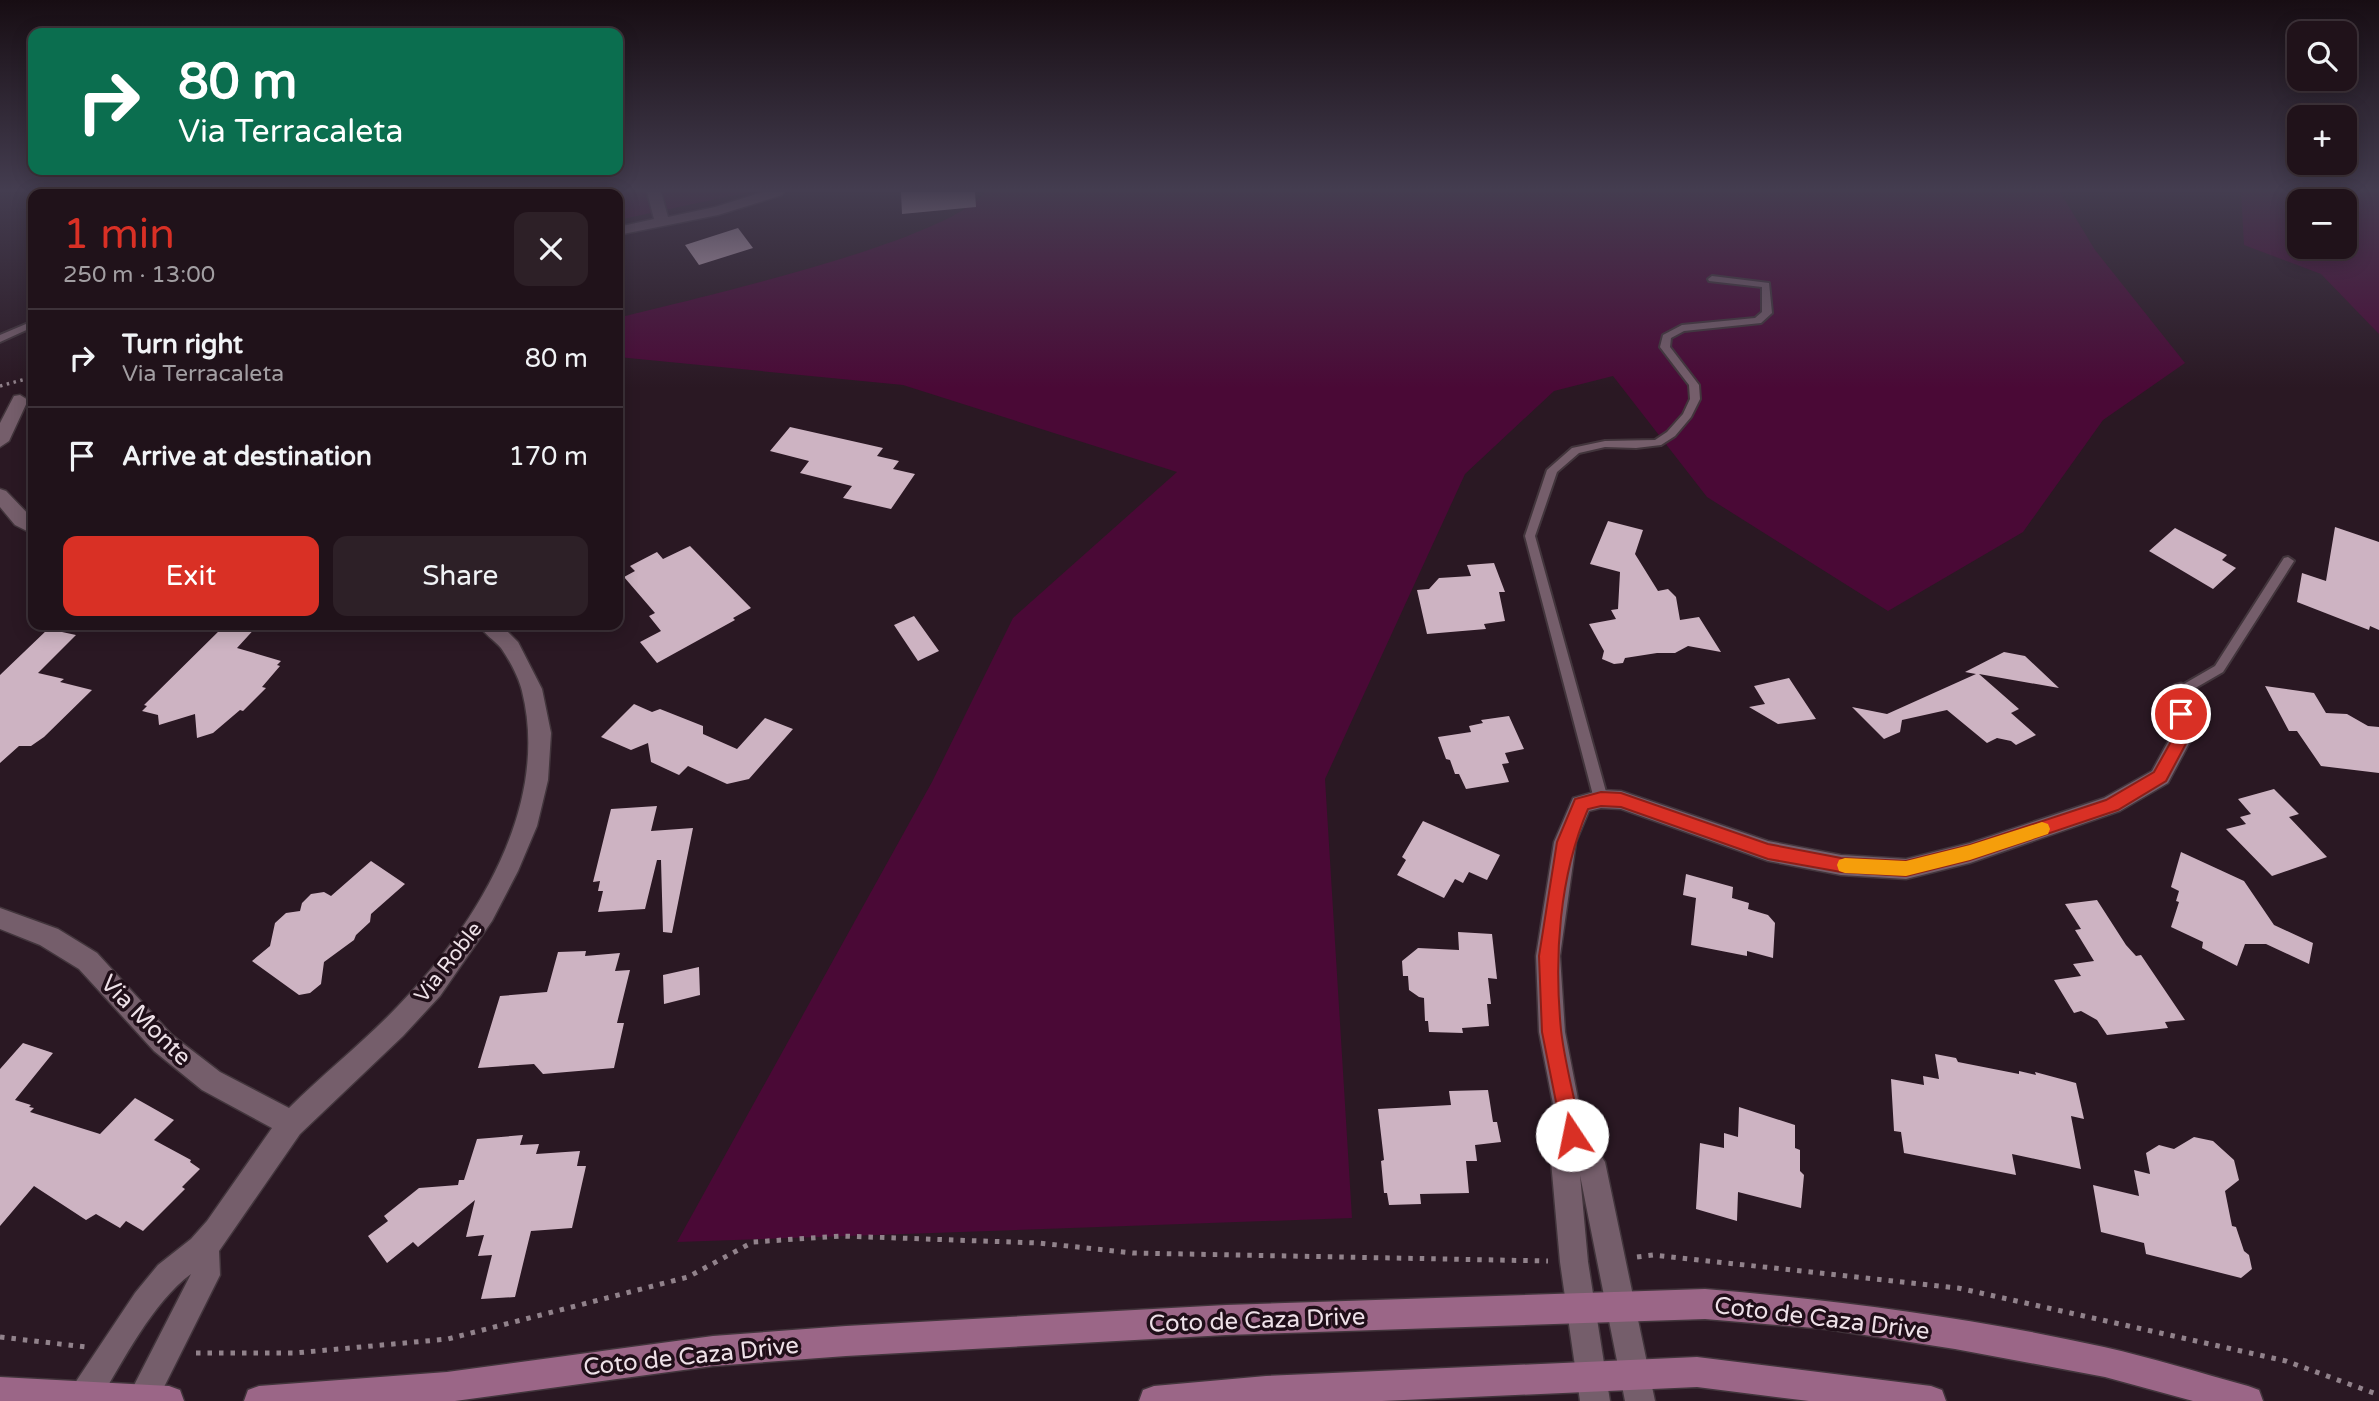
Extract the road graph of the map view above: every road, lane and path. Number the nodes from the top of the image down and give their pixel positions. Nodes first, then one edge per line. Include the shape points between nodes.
1 (1712, 279) dead end
2 (28, 326) edge
3 (0, 339) edge
4 (26, 399) edge
5 (0, 400) edge
6 (0, 441) edge
7 (0, 495) edge
8 (28, 525) edge
9 (2288, 561) dead end
10 (494, 630) edge
11 (2181, 691) joint
12 (1601, 799) junction
13 (0, 918) edge
14 (292, 1124) junction
15 (1572, 1135) junction
16 (204, 1246) junction
17 (1619, 1306) junction
18 (1580, 1309) junction
19 (1637, 1388) edge
20 (1592, 1389) edge
21 (0, 1392) edge
22 (84, 1397) junction
23 (156, 1400) edge
24 (259, 1401) edge
25 (1154, 1401) edge
26 (1931, 1401) edge
27 (2248, 1401) edge

1 - 12 lane via 1766,285 1767,313 1758,321 1682,328 1666,337 1665,347 1694,385 1695,399 1687,415 1657,443 1576,450 1552,470 1530,536
2 - 3 lane
4 - 5 street
4 - 6 street
7 - 8 street
9 - 11 lane via 2219,669
10 - 14 street, Via Roble via 527,676 537,710 536,790 517,852 485,914 430,989
11 - 12 street via 2181,738 2160,777 2112,805 1970,853 1906,869 1841,865 1768,851 1621,800
12 - 15 street via 1581,804 1565,842 1548,956 1552,1032
13 - 14 street, Via Monte via 49,937 88,961 123,1002 211,1081
14 - 16 street, Via Roble
15 - 17 street via 1591,1162
15 - 18 street via 1565,1161
16 - 22 street, Via Roble via 169,1274 111,1350
16 - 23 street via 206,1275
17 - 18 main road, Coto de Caza Drive
17 - 19 street
17 - 27 main road, Coto de Caza Drive via 1705,1304 1826,1314 2105,1362
18 - 20 street
18 - 24 main road, Coto de Caza Drive via 1226,1320 832,1342 713,1351 447,1387
19 - 20 main road
19 - 26 main road via 1696,1372
20 - 25 main road via 1266,1391
21 - 22 main road
22 - 23 main road

